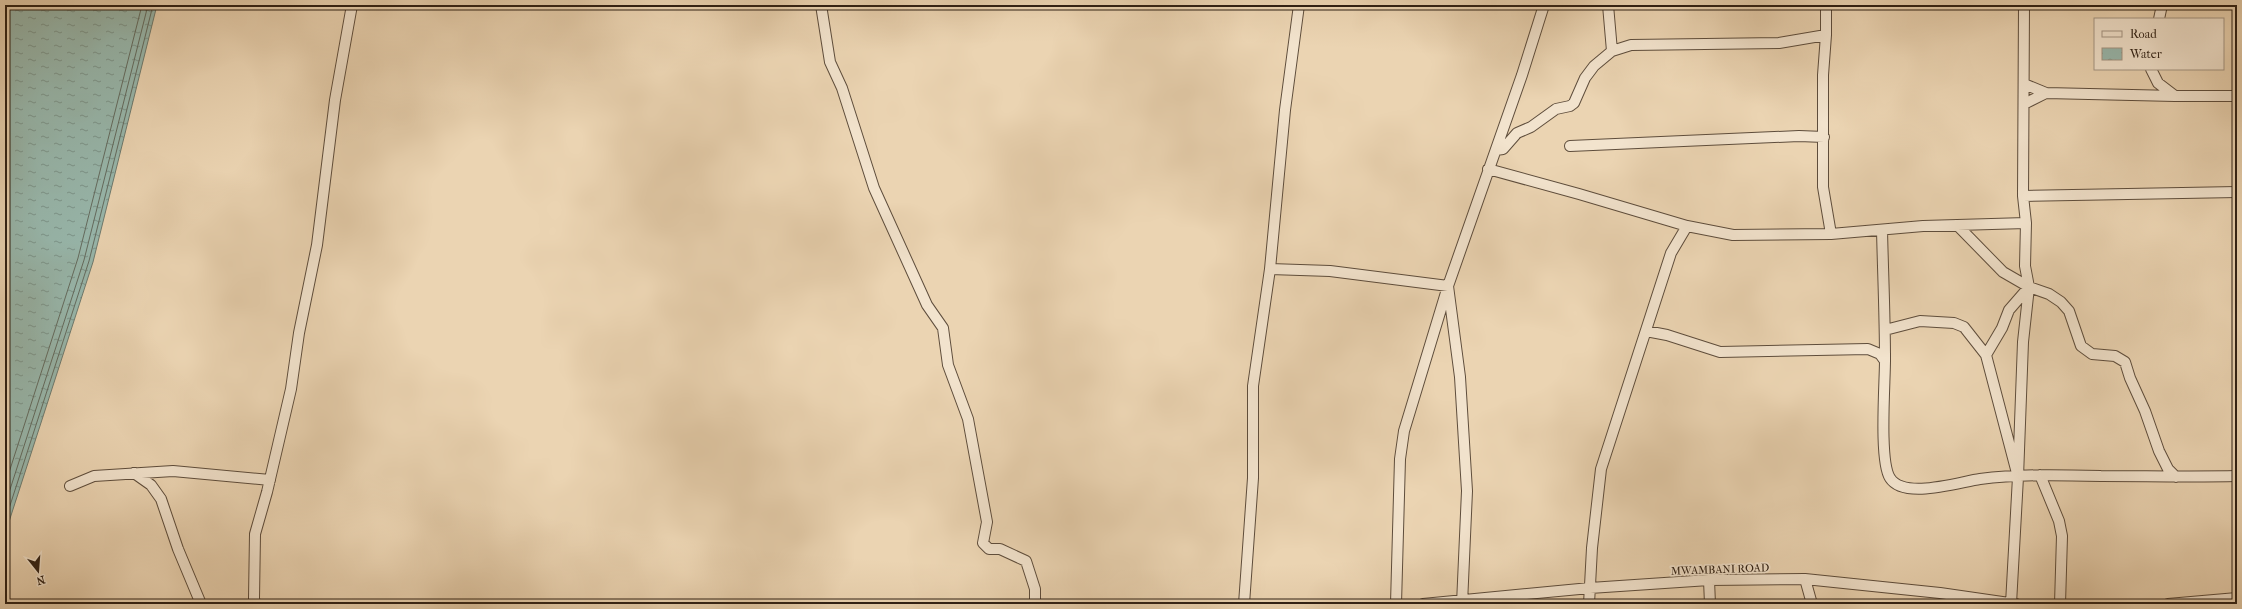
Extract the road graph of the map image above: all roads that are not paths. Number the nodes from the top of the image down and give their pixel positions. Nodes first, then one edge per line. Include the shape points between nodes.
1 (352, 5) edge
2 (822, 5) edge
3 (1299, 5) edge
4 (1544, 5) edge
5 (1608, 5) edge
6 (1826, 5) edge
7 (2024, 5) edge
8 (2162, 5) edge
9 (2159, 18) edge
10 (1826, 35) junction
11 (1612, 51) junction
12 (2152, 70) edge
13 (2024, 84) junction
14 (2046, 93) junction
15 (2175, 96) junction
16 (2237, 96) edge
17 (2024, 104) junction
18 (1824, 137) junction
19 (1570, 146) dead end
20 (1496, 150) junction
21 (1488, 169) junction
22 (2237, 192) edge
23 (2024, 196) junction
24 (2026, 223) junction
25 (1957, 225) junction
26 (1687, 226) junction
27 (1882, 230) junction
28 (1831, 234) junction
29 (1270, 269) junction
30 (1448, 286) junction
31 (2029, 287) junction
32 (1885, 330) junction
33 (1646, 331) junction
34 (1986, 355) junction
35 (1885, 361) junction
36 (134, 473) junction
37 (2040, 475) junction
38 (2237, 476) edge
39 (2018, 477) junction
40 (2176, 477) junction
41 (270, 480) junction
42 (70, 486) dead end
43 (1805, 579) junction
44 (1709, 580) junction
45 (1590, 588) junction
46 (2237, 598) edge
47 (1462, 602) edge
48 (201, 604) edge
49 (255, 604) edge
50 (1035, 604) edge
51 (1244, 604) edge
52 (1396, 604) edge
53 (1423, 604) edge
54 (1589, 604) edge
55 (1710, 604) edge
56 (1812, 604) edge
57 (2013, 604) edge
58 (2060, 604) edge
59 (2168, 604) edge

1 - 41 street via 335,100 317,245 299,333 291,389
2 - 50 street via 828,52 874,188 927,305 943,328 948,365 968,419 987,522 983,542 989,549 1000,549 1026,561 1035,589
3 - 29 street via 1285,110
4 - 20 street
5 - 11 street
6 - 10 street
7 - 13 street
8 - 9 street
10 - 11 street via 1779,43 1631,45
10 - 18 street via 1823,74
11 - 20 street via 1594,66 1585,78 1574,103 1556,109 1531,127 1517,133 1503,148
12 - 15 street via 2158,83
13 - 14 street
13 - 17 street
14 - 15 street
14 - 17 street
15 - 16 street
17 - 23 street
18 - 19 street
18 - 28 street via 1823,187
20 - 21 street
21 - 26 street
21 - 30 street
22 - 23 street
23 - 24 street
24 - 25 street
24 - 31 street via 2025,266
25 - 27 street
25 - 31 street via 2003,272
26 - 28 street via 1733,236
26 - 33 street via 1671,253
27 - 28 street
27 - 32 street
29 - 30 street via 1330,271
29 - 51 street via 1253,386 1253,478
30 - 47 street via 1460,377 1467,491
30 - 52 street via 1404,431 1400,459
31 - 34 street via 2009,310
31 - 39 street via 2023,342
31 - 40 street via 2049,294 2061,302 2068,311 2081,346 2086,350 2098,356 2115,356 2125,362 2159,451 2168,469
32 - 34 street via 1920,321 1954,323 1964,327
32 - 35 street
33 - 35 street via 1667,334 1720,352 1868,349 1880,354
33 - 45 street via 1601,469
34 - 39 street
35 - 39 street via 1884,434 1886,469 1890,478 1900,486 1920,488 1941,487 1980,479
36 - 41 street via 173,472
36 - 42 street via 94,476
36 - 48 street via 151,485 161,499
37 - 39 street
37 - 40 street
37 - 58 street via 2059,521 2062,536
38 - 40 street
39 - 57 street
41 - 49 street via 255,534
43 - 44 street, MWAMBANI ROAD
43 - 56 street
43 - 57 street, MWAMBANI ROAD via 1940,593
44 - 45 street, MWAMBANI ROAD
44 - 55 street
45 - 47 street, MWAMBANI ROAD
45 - 54 street
46 - 59 street
47 - 53 street, MWAMBANI ROAD

